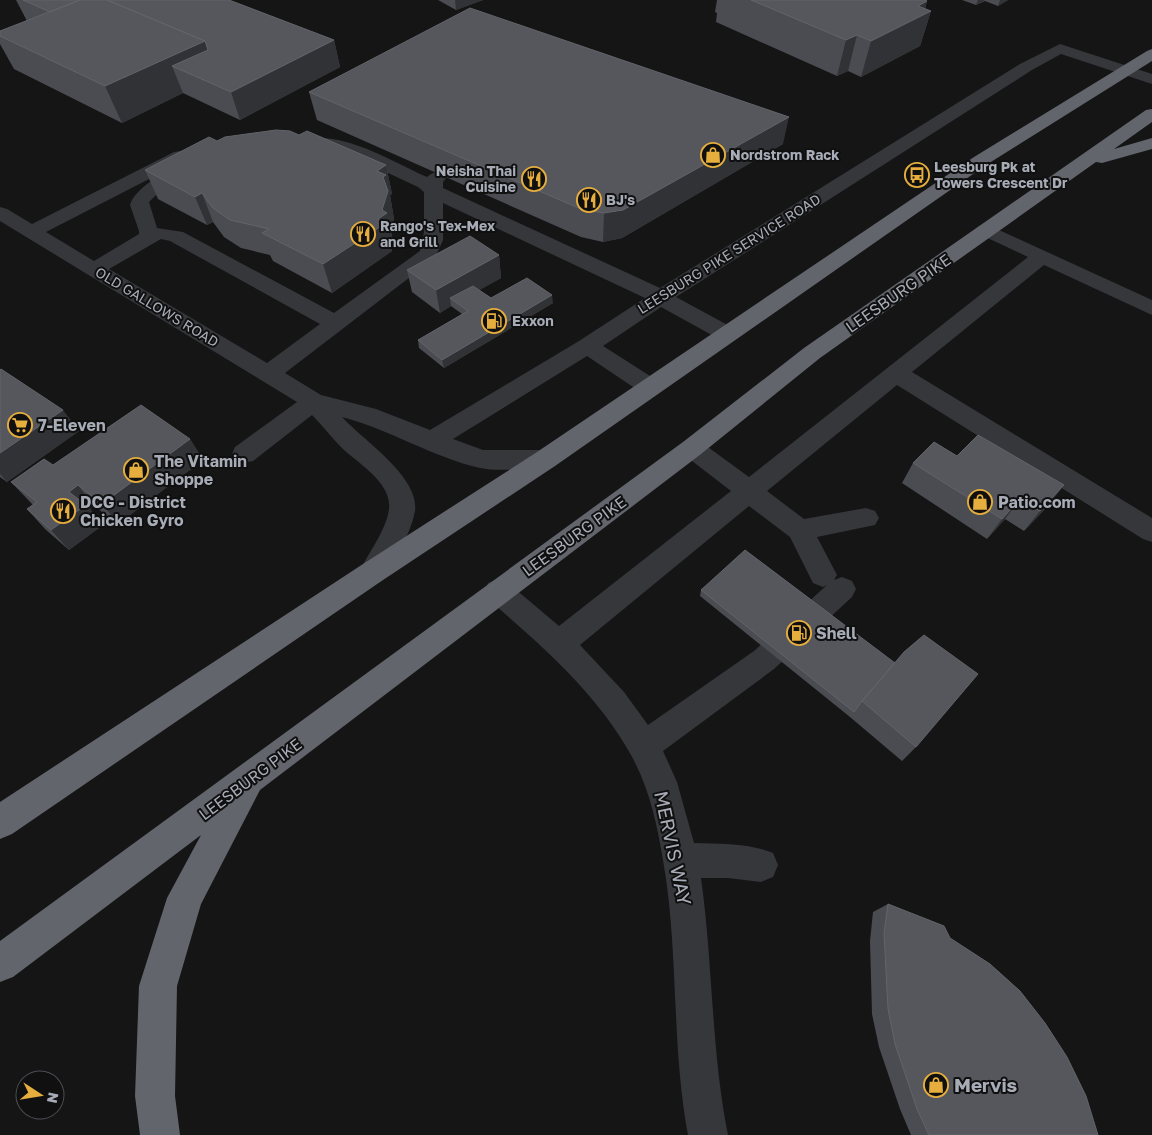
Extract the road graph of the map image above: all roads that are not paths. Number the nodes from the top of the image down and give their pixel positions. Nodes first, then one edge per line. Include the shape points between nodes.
1 (1152, 54) edge
2 (1026, 68) junction
3 (1117, 74) junction
4 (1152, 79) edge
5 (1152, 94) edge
6 (1152, 114) edge
7 (342, 132) edge
8 (322, 143) junction
9 (1152, 143) edge
10 (282, 146) edge
11 (1077, 166) junction
12 (437, 183) junction
13 (0, 213) edge
14 (986, 230) junction
15 (32, 232) junction
16 (148, 237) junction
17 (1042, 256) junction
18 (95, 269) junction
19 (662, 296) junction
20 (1152, 308) edge
21 (335, 323) junction
22 (727, 334) junction
23 (587, 346) junction
24 (268, 374) junction
25 (896, 374) junction
26 (650, 387) junction
27 (314, 401) junction
28 (433, 440) junction
29 (692, 448) junction
30 (244, 454) dead end
31 (546, 459) junction
32 (748, 492) junction
33 (866, 518) dead end
34 (800, 530) junction
35 (1152, 531) edge
36 (372, 572) junction
37 (498, 591) junction
38 (560, 643) junction
39 (644, 746) junction
40 (249, 780) junction
41 (0, 822) edge
42 (680, 860) junction
43 (760, 865) dead end
44 (0, 964) edge
45 (160, 1135) edge
46 (708, 1135) edge

1 - 3 highway
2 - 3 street via 1064,67
2 - 3 street, LEESBURG PIKE SERVICE ROAD via 1060,49
2 - 19 street, LEESBURG PIKE SERVICE ROAD
3 - 4 street
3 - 5 street
3 - 22 highway via 980,161
6 - 11 highway, LEESBURG PIKE
7 - 8 street
8 - 10 street
8 - 12 street via 390,159 425,183
9 - 11 highway
11 - 14 highway, LEESBURG PIKE
12 - 19 street
12 - 21 street via 433,244 428,254
13 - 15 street, OLD GALLOWS ROAD
14 - 17 street
14 - 29 highway, LEESBURG PIKE via 812,353
15 - 16 street via 178,157 197,158 140,201
15 - 18 street, OLD GALLOWS ROAD
16 - 18 street
16 - 21 street via 160,233 176,236
17 - 20 street
17 - 25 street
18 - 24 street, OLD GALLOWS ROAD
19 - 22 street
19 - 23 street, LEESBURG PIKE SERVICE ROAD
21 - 24 street
22 - 26 highway
23 - 26 street
23 - 28 street, LEESBURG PIKE SERVICE ROAD
24 - 27 street, OLD GALLOWS ROAD
25 - 32 street
25 - 35 street
26 - 31 highway
27 - 28 street, OLD GALLOWS ROAD via 368,415
27 - 30 street
27 - 36 street, OLD GALLOWS ROAD via 398,489 402,501 398,520
28 - 31 street, OLD GALLOWS ROAD via 451,450 483,459
29 - 32 street
29 - 37 highway, LEESBURG PIKE
31 - 36 highway
32 - 34 street
32 - 38 street
33 - 34 street
34 - 39 street via 833,582 764,660
36 - 41 highway
37 - 38 street, MERVIS WAY
37 - 40 highway, LEESBURG PIKE
38 - 39 street, MERVIS WAY via 623,714
39 - 42 street, MERVIS WAY via 661,785
40 - 44 highway, LEESBURG PIKE
40 - 45 highway via 185,898 158,986 155,1096
42 - 43 street
42 - 46 street, MERVIS WAY via 690,927 700,1088

